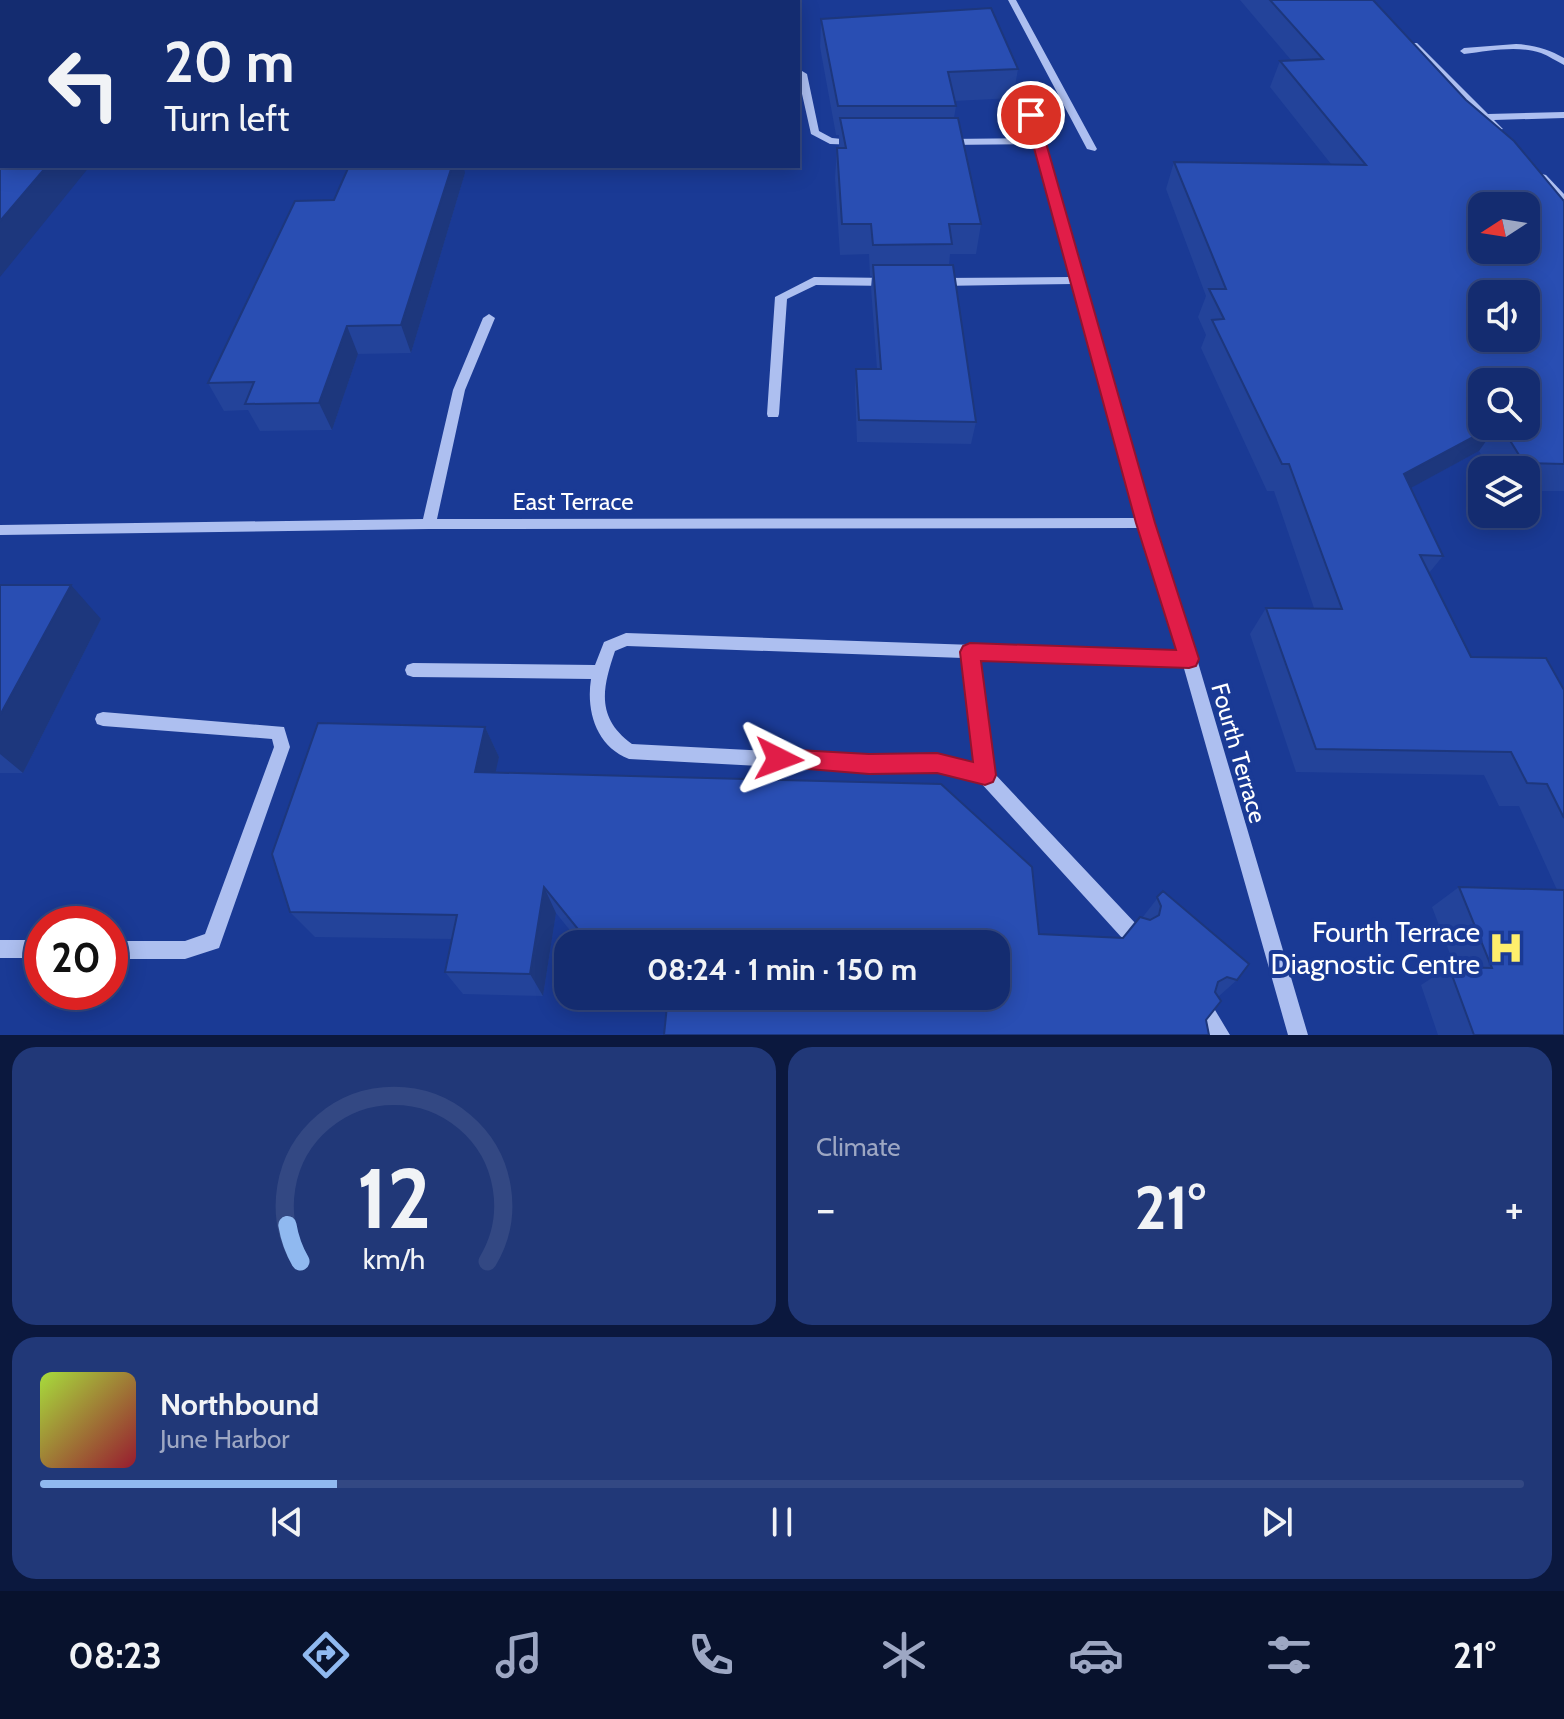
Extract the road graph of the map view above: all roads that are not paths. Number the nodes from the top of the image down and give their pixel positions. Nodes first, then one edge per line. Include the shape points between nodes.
1 (1012, 0) edge
2 (1408, 39) edge
3 (1464, 51) dead end
4 (1564, 62) edge
5 (802, 74) dead end
6 (1031, 115) dead end
7 (1564, 115) edge
8 (1486, 117) junction
9 (1505, 137) edge
10 (1039, 141) junction
11 (933, 142) edge
12 (865, 143) edge
13 (1092, 149) dead end
14 (1535, 169) edge
15 (1564, 200) edge
16 (1079, 280) junction
17 (904, 282) edge
18 (918, 283) edge
19 (489, 318) dead end
20 (773, 414) dead end
21 (1146, 523) junction
22 (429, 524) junction
23 (0, 530) edge
24 (970, 652) junction
25 (1189, 659) junction
26 (413, 670) dead end
27 (599, 672) junction
28 (103, 719) dead end
29 (985, 775) junction
30 (1130, 932) edge
31 (0, 949) edge
32 (24, 949) edge
33 (128, 950) edge
34 (1205, 1012) edge
35 (1220, 1035) edge
36 (1298, 1035) edge

1 - 13 street
2 - 8 street
3 - 4 street via 1524,46 1547,49
5 - 12 street via 814,132 830,141
6 - 10 street, Fourth Terrace
7 - 8 street
8 - 9 street
10 - 11 street
10 - 16 street, Fourth Terrace
14 - 15 street
16 - 18 street
16 - 21 street, Fourth Terrace
17 - 20 street via 814,281 781,297
19 - 22 street via 459,390
21 - 22 street, East Terrace
21 - 25 street, Fourth Terrace
22 - 23 street, East Terrace
24 - 25 street
24 - 27 street via 626,639 609,647
24 - 29 street
25 - 36 street, Fourth Terrace
26 - 27 street
27 - 29 street via 599,721 612,741 629,751 937,763
28 - 33 street via 278,732 282,747 212,941 185,950
29 - 30 street
31 - 32 street
34 - 35 street

